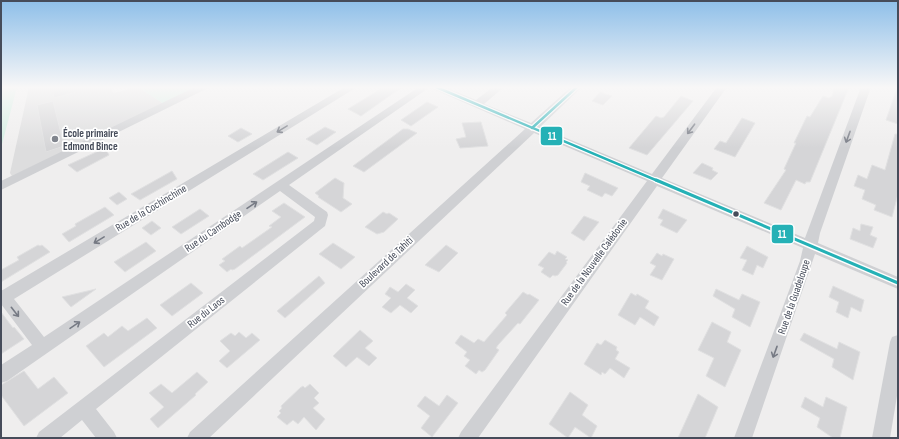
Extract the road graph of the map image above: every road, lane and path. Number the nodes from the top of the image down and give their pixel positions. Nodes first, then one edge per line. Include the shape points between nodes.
1 (161, 107) edge
2 (318, 107) edge
3 (395, 107) edge
4 (485, 107) edge
5 (555, 107) edge
6 (707, 107) edge
7 (859, 107) edge
8 (532, 128) junction
9 (654, 179) junction
10 (1, 186) edge
11 (280, 186) junction
12 (811, 247) junction
13 (898, 283) edge
14 (898, 342) edge
15 (42, 347) junction
16 (1, 375) edge
17 (84, 408) junction
18 (44, 438) edge
19 (108, 438) edge
20 (196, 438) edge
21 (467, 438) edge
22 (744, 438) edge
23 (881, 438) edge

1 - 10 street
2 -> 15 street, Rue de la Cochinchine via 4,297
3 - 11 street, Rue du Cambodge
4 - 8 street
5 - 8 street, Boulevard de Tahiti
6 -> 9 street, Rue de la Nouvelle Calédonie
7 -> 12 street, Rue de la Guadeloupe via 813,232
8 - 9 street
8 - 20 street, Boulevard de Tahiti
9 - 12 street
9 - 21 street, Rue de la Nouvelle Calédonie
15 -> 11 street, Rue du Cambodge
11 - 17 street, Rue du Laos via 322,215 320,223
12 - 13 street
12 -> 22 street, Rue de la Guadeloupe
14 - 23 street
15 - 16 street, Rue du Cambodge
17 - 18 street, Rue du Laos
17 - 19 street

